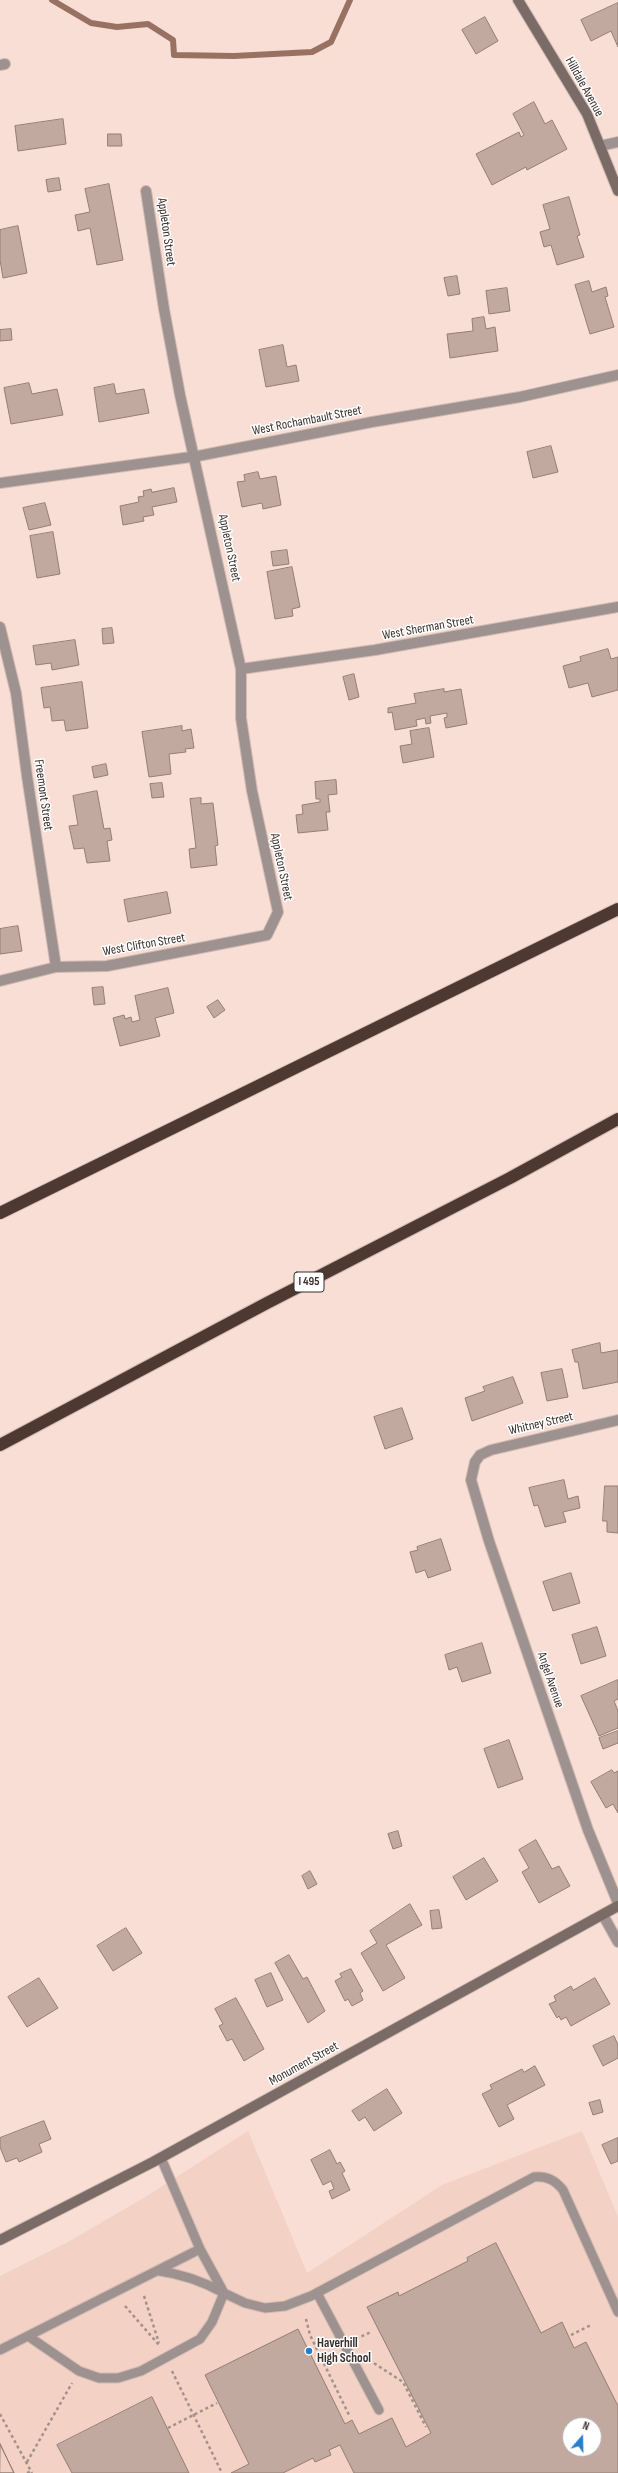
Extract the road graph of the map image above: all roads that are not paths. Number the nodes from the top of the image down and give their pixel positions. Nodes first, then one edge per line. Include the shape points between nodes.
1 (518, 0) edge
2 (618, 142) edge
3 (600, 146) junction
4 (146, 191) dead end
5 (618, 191) edge
6 (618, 375) edge
7 (195, 457) junction
8 (0, 483) edge
9 (618, 607) edge
10 (0, 627) edge
11 (241, 668) junction
12 (618, 909) edge
13 (278, 912) joint
14 (56, 967) junction
15 (0, 981) edge
16 (618, 1119) edge
17 (0, 1213) edge
18 (618, 1420) edge
19 (0, 1445) edge
20 (475, 1462) joint
21 (618, 1904) edge
22 (603, 1915) junction
23 (618, 1942) edge
24 (161, 2158) junction
25 (0, 2240) edge
26 (200, 2249) junction
27 (159, 2271) junction
28 (224, 2293) junction
29 (316, 2293) junction
30 (618, 2312) edge
31 (28, 2336) junction
32 (0, 2350) edge
33 (379, 2410) dead end

1 - 3 main road, Hilldale Avenue via 587,114
2 - 3 street
3 - 5 main road, Hilldale Avenue
4 - 7 street, Appleton Street via 180,396
6 - 7 street, West Rochambault Street via 520,397 372,422
7 - 8 street, West Rochambault Street
7 - 11 street, Appleton Street
9 - 11 street, West Sherman Street via 375,650
10 - 14 street, Freemont Street via 16,693 26,776
11 - 13 street, Appleton Street via 241,718 252,791
12 - 17 highway
13 - 14 street, West Clifton Street via 267,935 107,966
14 - 15 street, West Clifton Street
16 - 19 highway, I 495
18 - 20 street, Whitney Street via 491,1450 480,1455
20 - 21 street, Angel Avenue via 471,1480 489,1541 588,1830
21 - 22 main road, Monument Street
22 - 23 street
22 - 24 main road, Monument Street
24 - 25 main road, Monument Street
24 - 26 lane
26 - 27 lane
26 - 28 lane
27 - 28 lane via 179,2273
27 - 31 lane
28 - 29 lane via 245,2303 276,2308
28 - 31 lane via 212,2322 200,2339 141,2371 118,2378 98,2378 79,2371
29 - 30 lane via 458,2216 534,2177 541,2176 557,2182 563,2190
29 - 33 lane
31 - 32 lane

